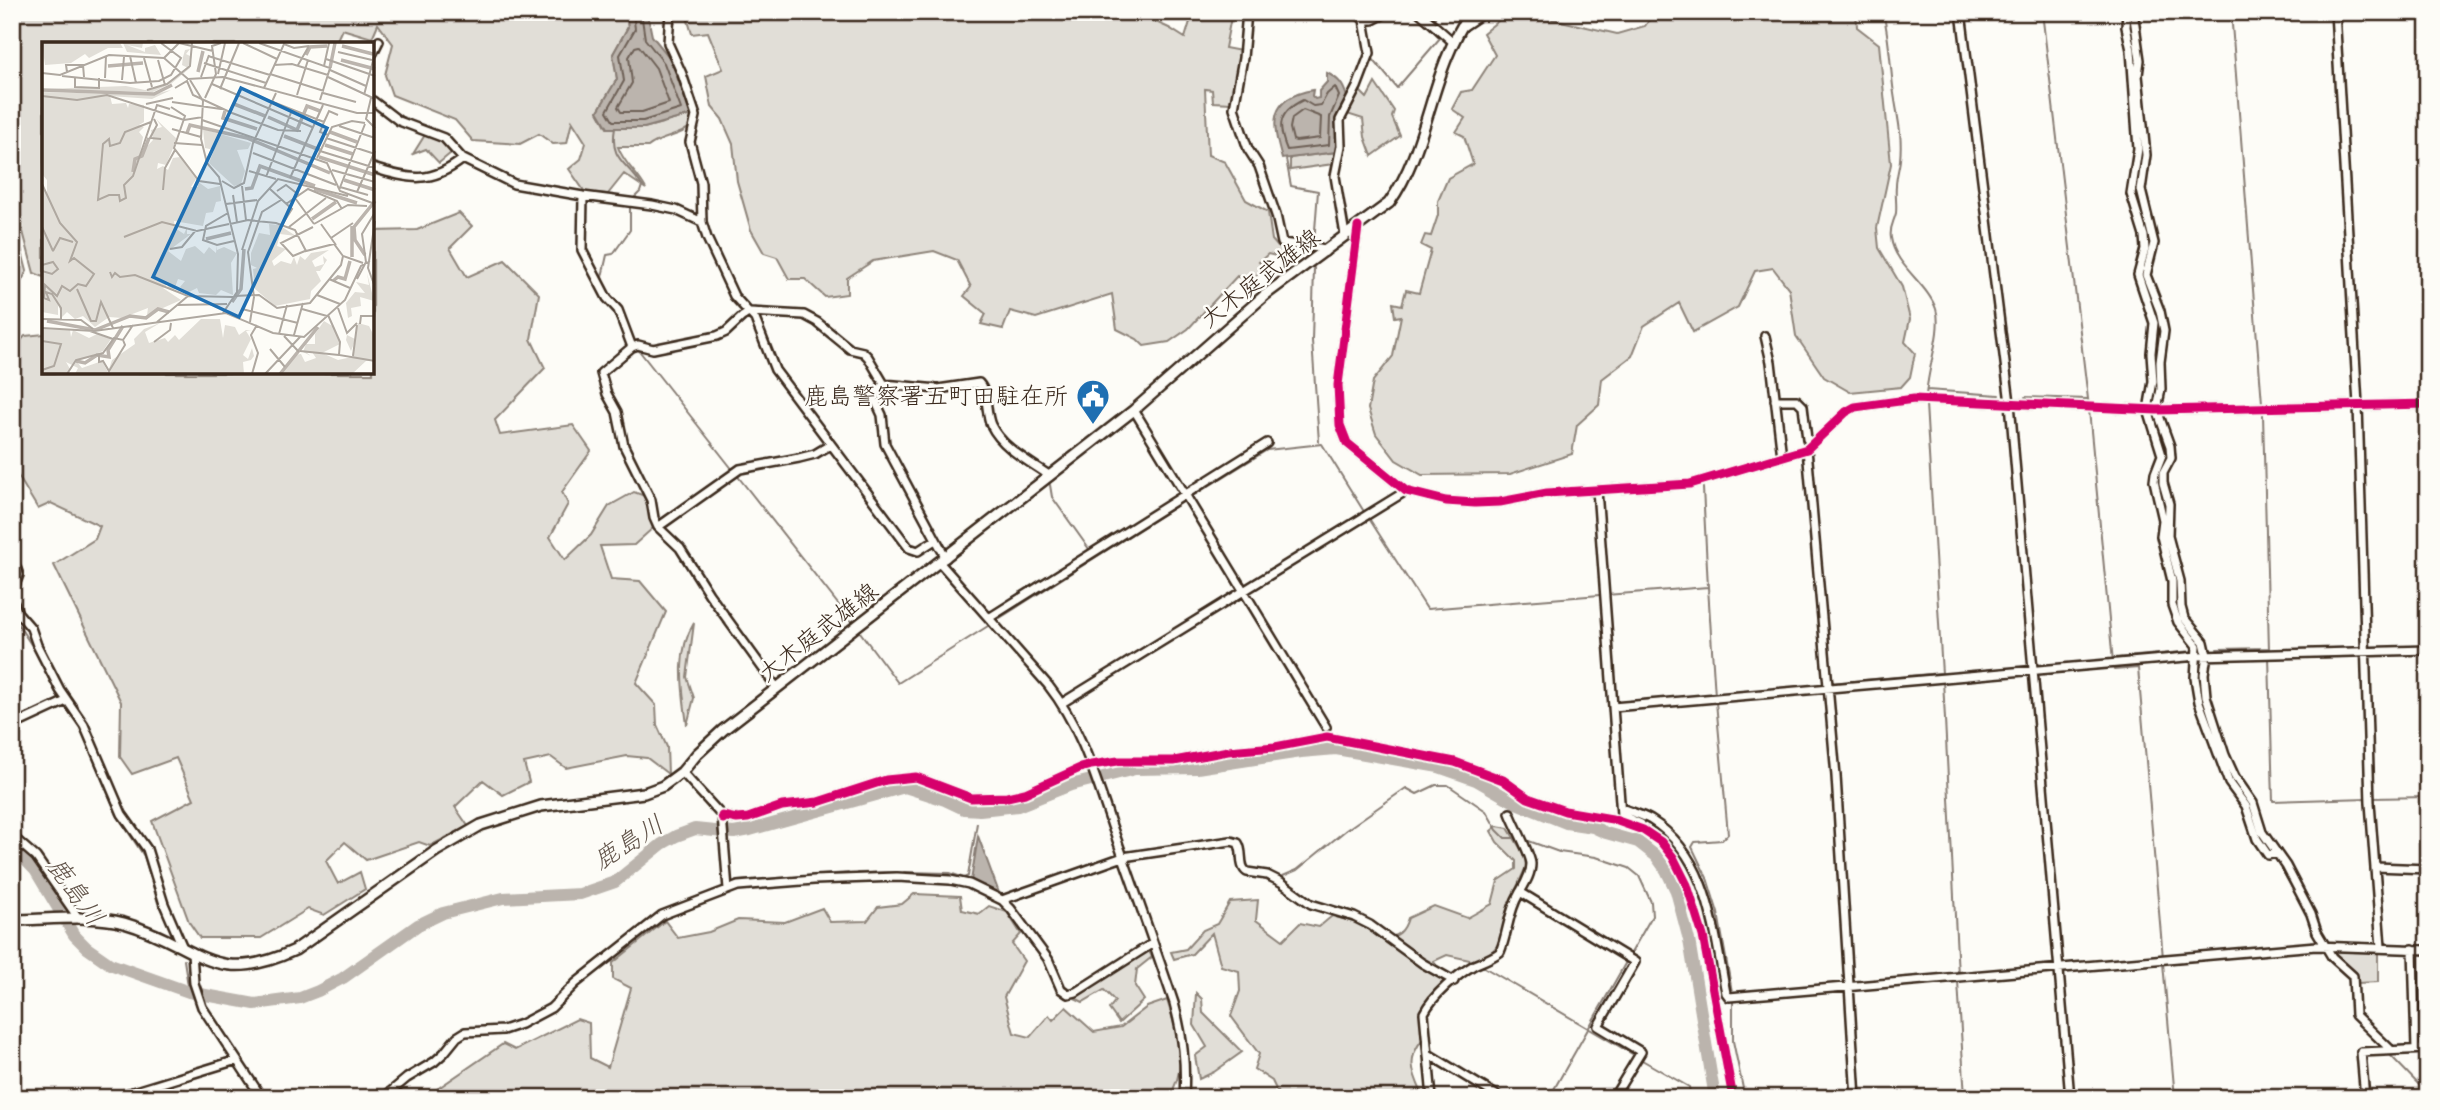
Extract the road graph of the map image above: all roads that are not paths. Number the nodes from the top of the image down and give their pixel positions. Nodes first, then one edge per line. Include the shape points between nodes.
1 (670, 12) edge
2 (1247, 12) edge
3 (1356, 12) edge
4 (1388, 12) edge
5 (1419, 12) edge
6 (1471, 12) edge
7 (1485, 12) edge
8 (1961, 12) edge
9 (2127, 12) edge
10 (2136, 12) edge
11 (2335, 12) edge
12 (1364, 20) junction
13 (1460, 28) junction
14 (379, 41) dead end
15 (1452, 41) junction
16 (374, 51) edge
17 (374, 102) edge
18 (463, 159) junction
19 (374, 168) edge
20 (583, 196) junction
21 (702, 222) junction
22 (1358, 227) junction
23 (1345, 235) junction
24 (1325, 252) junction
25 (750, 312) junction
26 (1765, 337) dead end
27 (632, 347) junction
28 (884, 384) junction
29 (1775, 400) junction
30 (2010, 403) junction
31 (2428, 404) edge
32 (2358, 405) junction
33 (1135, 410) junction
34 (2148, 410) junction
35 (2157, 410) junction
36 (1267, 443) dead end
37 (830, 445) junction
38 (1810, 447) junction
39 (1782, 457) junction
40 (1050, 476) junction
41 (1597, 490) junction
42 (1406, 491) junction
43 (1185, 494) junction
44 (658, 527) junction
45 (935, 540) junction
46 (12, 557) edge
47 (943, 560) junction
48 (1243, 591) junction
49 (15, 614) edge
50 (989, 618) junction
51 (2428, 650) edge
52 (2366, 651) junction
53 (2207, 655) junction
54 (2198, 656) junction
55 (2033, 672) junction
56 (1828, 685) junction
57 (776, 688) junction
58 (66, 701) junction
59 (1062, 703) junction
60 (1613, 707) junction
61 (12, 726) edge
62 (1326, 727) dead end
63 (1091, 765) junction
64 (682, 772) junction
65 (1621, 808) junction
66 (1510, 813) dead end
67 (722, 817) junction
68 (1643, 830) junction
69 (12, 836) edge
70 (2277, 853) junction
71 (1124, 857) junction
72 (2375, 867) junction
73 (2428, 869) edge
74 (728, 889) junction
75 (1520, 892) junction
76 (1002, 900) junction
77 (79, 919) junction
78 (12, 920) edge
79 (1153, 943) junction
80 (2327, 946) junction
81 (2381, 947) junction
82 (2413, 949) junction
83 (187, 950) junction
84 (2428, 950) edge
85 (2059, 968) junction
86 (1454, 981) junction
87 (1849, 986) junction
88 (2416, 1049) junction
89 (2428, 1049) edge
90 (2386, 1050) junction
91 (1430, 1055) junction
92 (237, 1060) junction
93 (12, 1090) edge
94 (12, 1098) edge
95 (113, 1098) edge
96 (262, 1098) edge
97 (383, 1098) edge
98 (1184, 1098) edge
99 (1432, 1098) edge
100 (1502, 1098) edge
101 (1613, 1098) edge
102 (1733, 1098) edge
103 (1856, 1098) edge
104 (2070, 1098) edge
105 (2365, 1098) edge

1 - 21 street via 668,43 696,116 690,142 701,183
2 - 24 street via 1235,97 1237,117 1259,166 1282,243
3 - 12 street
4 - 12 street
5 - 15 street
6 - 13 main road, 大木庭武雄線
7 - 13 street
8 - 30 street
9 - 34 street via 2138,149 2132,194 2145,248 2138,275 2154,323
10 - 35 street via 2146,155 2141,190 2154,243 2146,275 2164,331
11 - 32 street
12 - 23 street via 1370,53 1340,120 1335,176
13 - 15 main road, 大木庭武雄線
14 - 16 street
15 - 22 main road, 大木庭武雄線 via 1402,184 1389,203
17 - 18 street via 399,121 444,138
18 - 19 street via 434,177
18 - 20 street via 514,184
20 - 21 street via 676,210
20 - 27 street via 582,250 618,310
21 - 25 street via 734,296
22 - 23 main road, 大木庭武雄線
22 - 42 street via 1338,385 1340,425 1347,443
23 - 24 main road, 大木庭武雄線
24 - 33 main road, 大木庭武雄線 via 1230,323
25 - 27 street via 717,336 653,349
25 - 28 street via 804,315 850,349 869,357
25 - 37 street via 775,370
26 - 29 street
27 - 44 street via 603,370 601,380 617,412 624,446 652,500
28 - 40 street via 938,389 979,383 989,420 1000,438
28 - 45 street via 875,400 885,444
29 - 38 street via 1797,400 1803,406
29 - 39 street
30 - 34 street
30 - 38 street via 1921,398 1855,407
30 - 55 street
31 - 32 street
32 - 35 street
32 - 52 street
33 - 40 main road, 大木庭武雄線
33 - 43 street
34 - 35 street
34 - 54 street via 2162,455 2154,481 2164,520 2161,536 2172,581 2172,605 2197,646
35 - 53 street via 2170,446 2163,483 2180,607 2204,642
36 - 43 street
37 - 44 street via 799,458 735,472
37 - 45 street via 909,548 918,551
38 - 39 street
38 - 56 street
39 - 41 street via 1690,484
40 - 47 main road, 大木庭武雄線
41 - 42 street via 1475,503
41 - 60 street
42 - 48 street
43 - 48 street
43 - 50 street
44 - 57 street via 680,548
45 - 47 street
46 - 49 street via 19,569 13,591
47 - 50 street
47 - 57 main road, 大木庭武雄線
48 - 59 street
48 - 62 street
49 - 58 street via 31,628
50 - 59 street
51 - 52 street
52 - 53 street
52 - 72 street
53 - 54 street
53 - 70 street via 2206,696 2225,755
54 - 55 street
54 - 70 street via 2196,690 2218,758 2246,806 2257,838 2268,855
55 - 56 street
55 - 85 street
56 - 60 street
56 - 87 street
57 - 64 main road, 大木庭武雄線 via 723,730
58 - 61 street
58 - 83 street via 84,724 122,814 146,849 164,904
59 - 63 street
60 - 65 street
63 - 67 street via 1007,797 971,799 916,777 886,780 818,803 782,806 748,818
63 - 68 street via 1174,761 1327,737 1455,762 1503,780 1528,798
63 - 71 street
64 - 67 street
64 - 83 main road, 大木庭武雄線 via 644,793 541,806 481,825 436,851 295,950 271,961 233,967 214,964
65 - 68 street via 1620,815 1641,824
65 - 87 street via 1650,820 1688,855 1709,906 1726,993 1734,997
66 - 75 street via 1531,864
67 - 74 street
68 - 102 street via 1661,842 1688,885 1703,936
69 - 77 street via 36,857
70 - 80 street
71 - 76 street
71 - 79 street
71 - 86 street via 1238,843 1244,869 1281,882 1311,904 1370,925
72 - 73 street
72 - 81 street
74 - 76 street via 897,877 969,884
74 - 97 street via 662,915 551,1008 531,1019 503,1030 465,1032 434,1062
75 - 86 street via 1500,952
75 - 101 street via 1634,962 1598,1026 1641,1052
76 - 79 street via 1048,959 1061,989 1068,994
77 - 78 main road, 大木庭武雄線
77 - 83 main road, 大木庭武雄線 via 124,923
79 - 98 street via 1183,1036
80 - 81 street
80 - 85 street
80 - 90 street via 2353,976 2356,1015
81 - 82 street
82 - 84 street
82 - 88 street
83 - 92 street via 202,1007
85 - 87 street
85 - 104 street
86 - 91 street via 1424,1013
87 - 103 street
88 - 89 street
88 - 90 street
90 - 105 street via 2361,1052
91 - 99 street
91 - 100 street
92 - 95 street
92 - 96 street
93 - 94 main road

